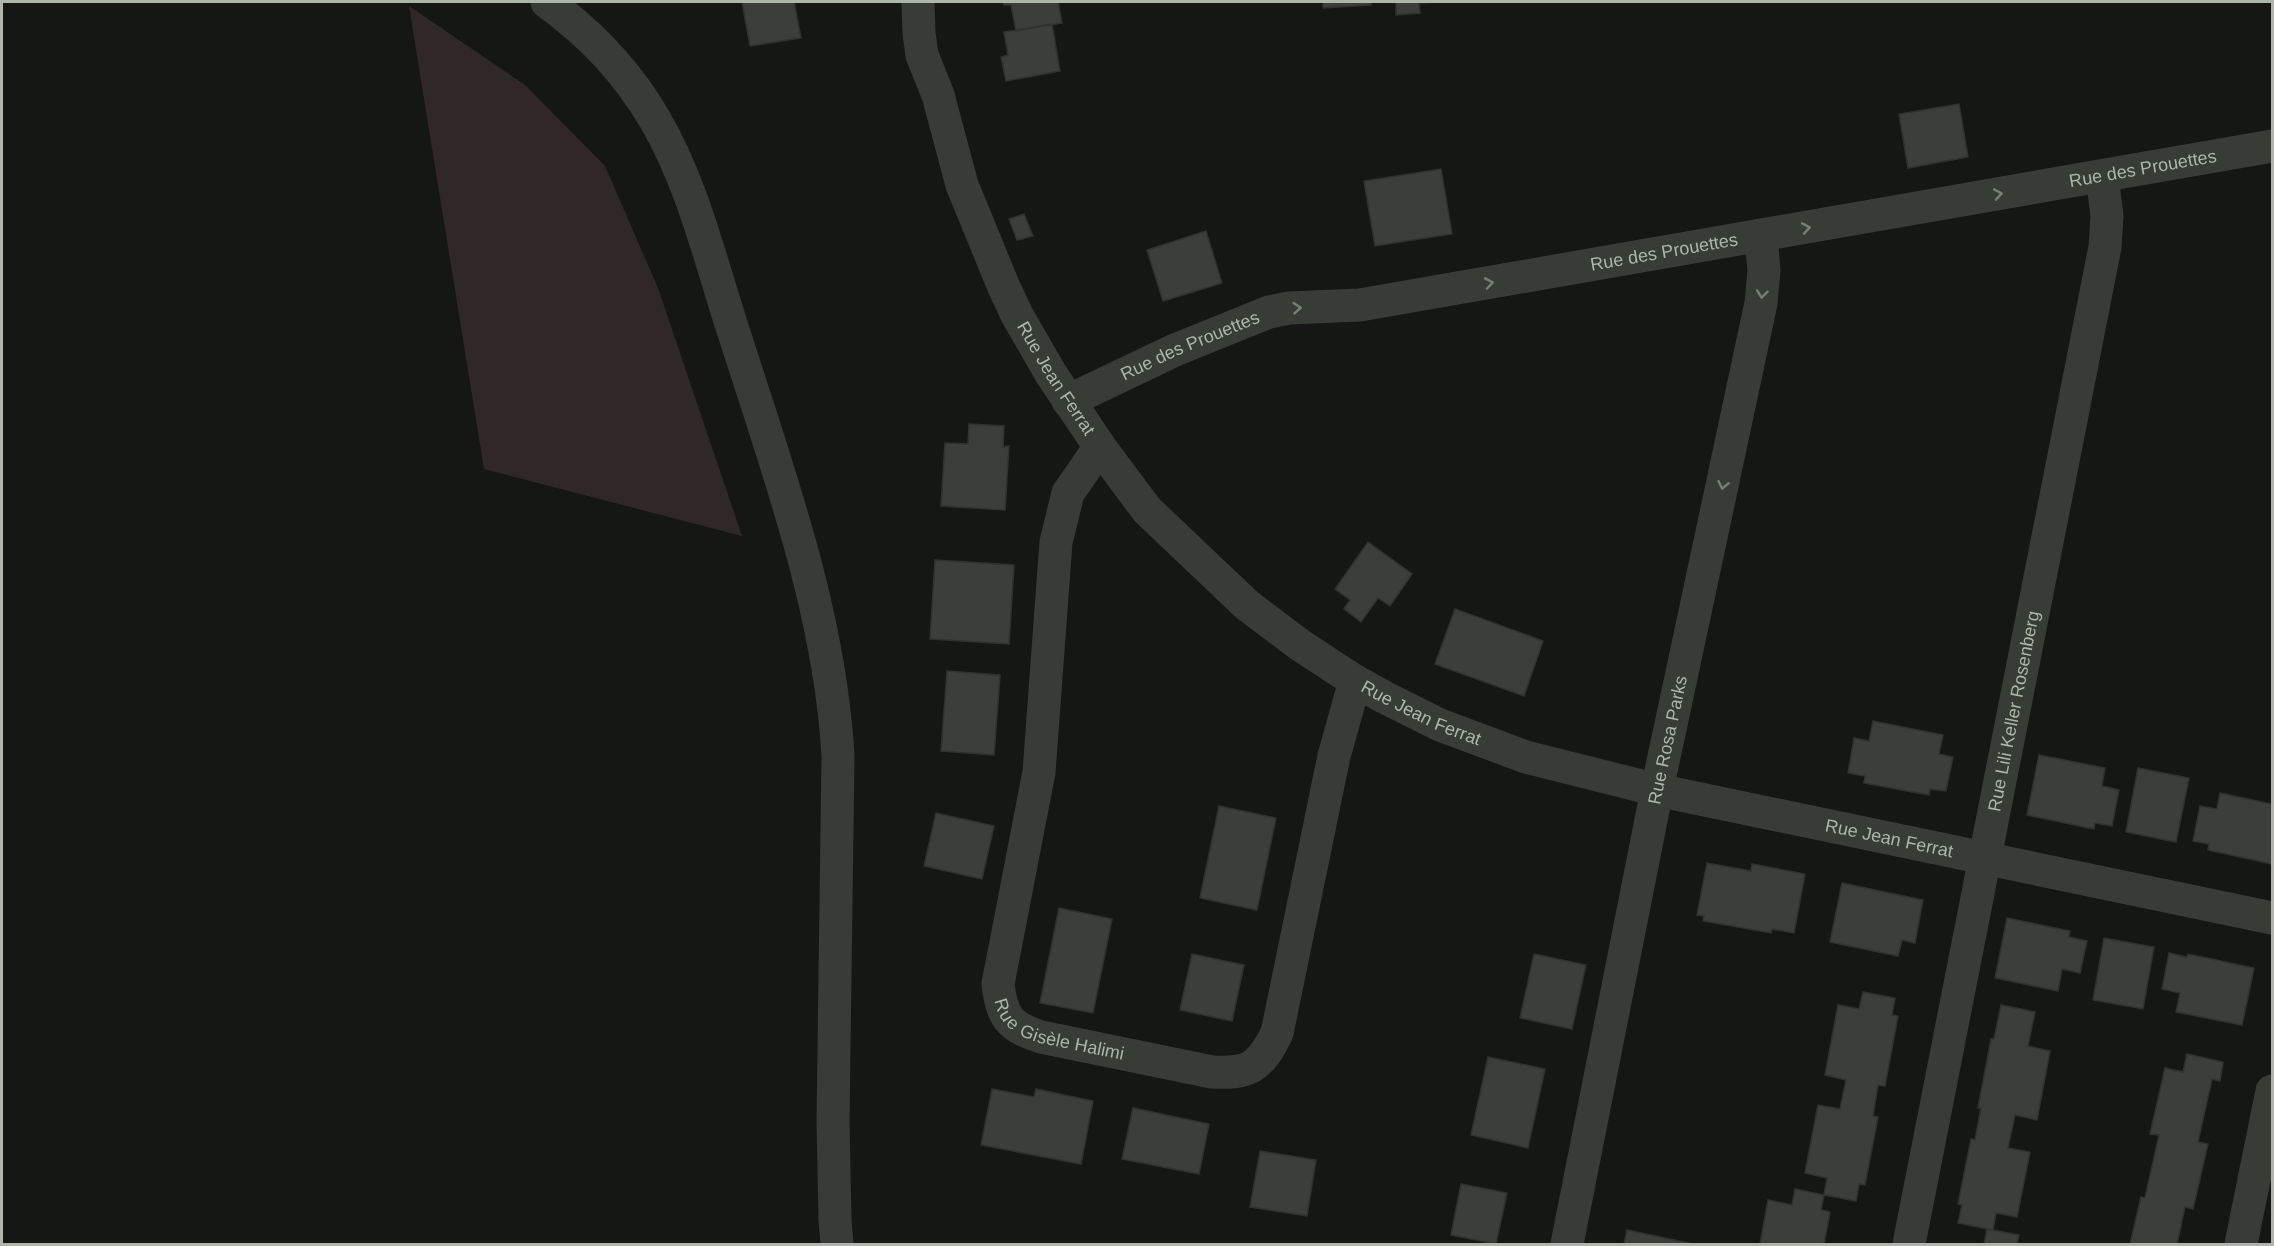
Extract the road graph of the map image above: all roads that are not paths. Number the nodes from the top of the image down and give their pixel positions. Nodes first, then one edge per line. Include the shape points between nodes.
1 (557, 9) edge
2 (919, 17) edge
3 (2272, 146) edge
4 (2102, 176) junction
5 (1761, 236) junction
6 (1068, 401) junction
7 (1100, 447) junction
8 (1355, 681) junction
9 (1657, 790) junction
10 (1985, 859) junction
11 (2272, 918) edge
12 (2272, 1091) edge
13 (837, 1245) edge
14 (1567, 1245) edge
15 (1909, 1245) edge
16 (2241, 1245) edge

1 - 13 street via 617,65 669,146 762,418 817,611 838,756 833,1093
2 - 6 street, Rue Jean Ferrat via 922,54 973,215 1017,315
3 - 4 street, Rue des Prouettes
5 -> 4 street, Rue des Prouettes
4 - 10 street, Rue Lili Keller Rosenberg via 2107,216 2105,247
6 -> 5 street, Rue des Prouettes via 1175,350 1269,312 1360,305
5 -> 9 street, Rue Rosa Parks via 1761,303
6 - 7 street, Rue Jean Ferrat
7 - 8 street, Rue Jean Ferrat via 1147,510 1229,590 1300,645
7 - 8 street, Rue Gisèle Halimi via 1068,493 1056,542 1041,761 998,984 1005,1014 1012,1024 1041,1037 1212,1072 1246,1071 1259,1061 1276,1033 1334,756
8 - 9 street, Rue Jean Ferrat via 1440,725 1499,748
9 - 10 street, Rue Jean Ferrat
9 - 14 street, Rue Rosa Parks
10 - 11 street, Rue Jean Ferrat
10 - 15 street, Rue Lili Keller Rosenberg
12 - 16 street

